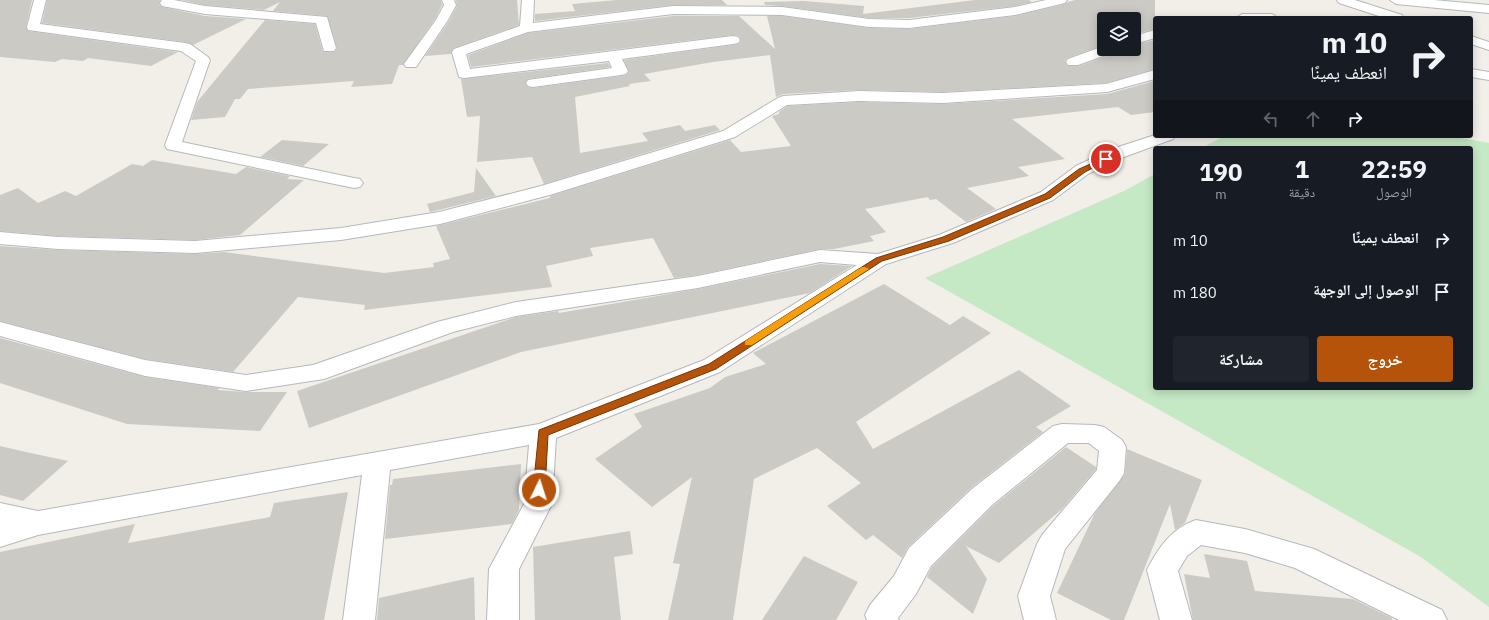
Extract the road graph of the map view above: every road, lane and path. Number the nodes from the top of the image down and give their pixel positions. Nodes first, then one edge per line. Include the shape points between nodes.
1 (40, 0) edge
2 (168, 0) edge
3 (448, 0) edge
4 (528, 0) edge
5 (744, 0) edge
6 (1060, 0) edge
7 (1343, 0) edge
8 (1396, 0) edge
9 (1489, 9) edge
10 (686, 10) junction
11 (1392, 16) edge
12 (526, 28) junction
13 (1153, 35) edge
14 (1141, 38) edge
15 (733, 40) dead end
16 (1473, 41) edge
17 (1489, 46) edge
18 (329, 48) dead end
19 (1097, 53) edge
20 (614, 56) junction
21 (1073, 62) dead end
22 (411, 64) dead end
23 (1153, 75) edge
24 (533, 83) dead end
25 (1161, 138) edge
26 (354, 182) dead end
27 (0, 238) edge
28 (879, 260) junction
29 (0, 329) edge
30 (543, 433) junction
31 (377, 462) junction
32 (0, 514) edge
33 (38, 523) junction
34 (0, 535) edge
35 (359, 620) edge
36 (503, 620) edge
37 (882, 620) edge
38 (1040, 620) edge
39 (1176, 620) edge
40 (1431, 620) edge

1 - 26 street via 33,27 185,47 203,60 173,145
2 - 18 street via 166,3 205,10 322,20
3 - 22 street via 450,5 442,20
4 - 12 street
5 - 10 street
6 - 10 street via 1015,11 909,24 869,23 782,11
7 - 11 street
8 - 9 street
10 - 12 street
12 - 20 street via 459,52 464,74
13 - 14 street
15 - 20 street
16 - 17 street
19 - 21 street
20 - 24 street via 621,71
23 - 27 street via 1107,88 943,98 859,96 783,101 729,134 547,190 440,218 341,234 196,247 58,243
25 - 28 street via 1118,153 1082,170 1047,196 946,239
28 - 29 street via 820,256 698,282 516,309 445,327 316,373 246,383 145,368
28 - 30 street via 712,366
30 - 31 street
30 - 36 street via 538,504 504,569
31 - 33 street
31 - 35 street
32 - 33 street
33 - 34 street
37 - 38 street via 881,615 906,585 920,557 982,497 1062,433 1095,434 1113,447 1110,473 1052,544 1034,596
39 - 40 street via 1162,570 1177,547 1196,532 1245,541 1303,558

